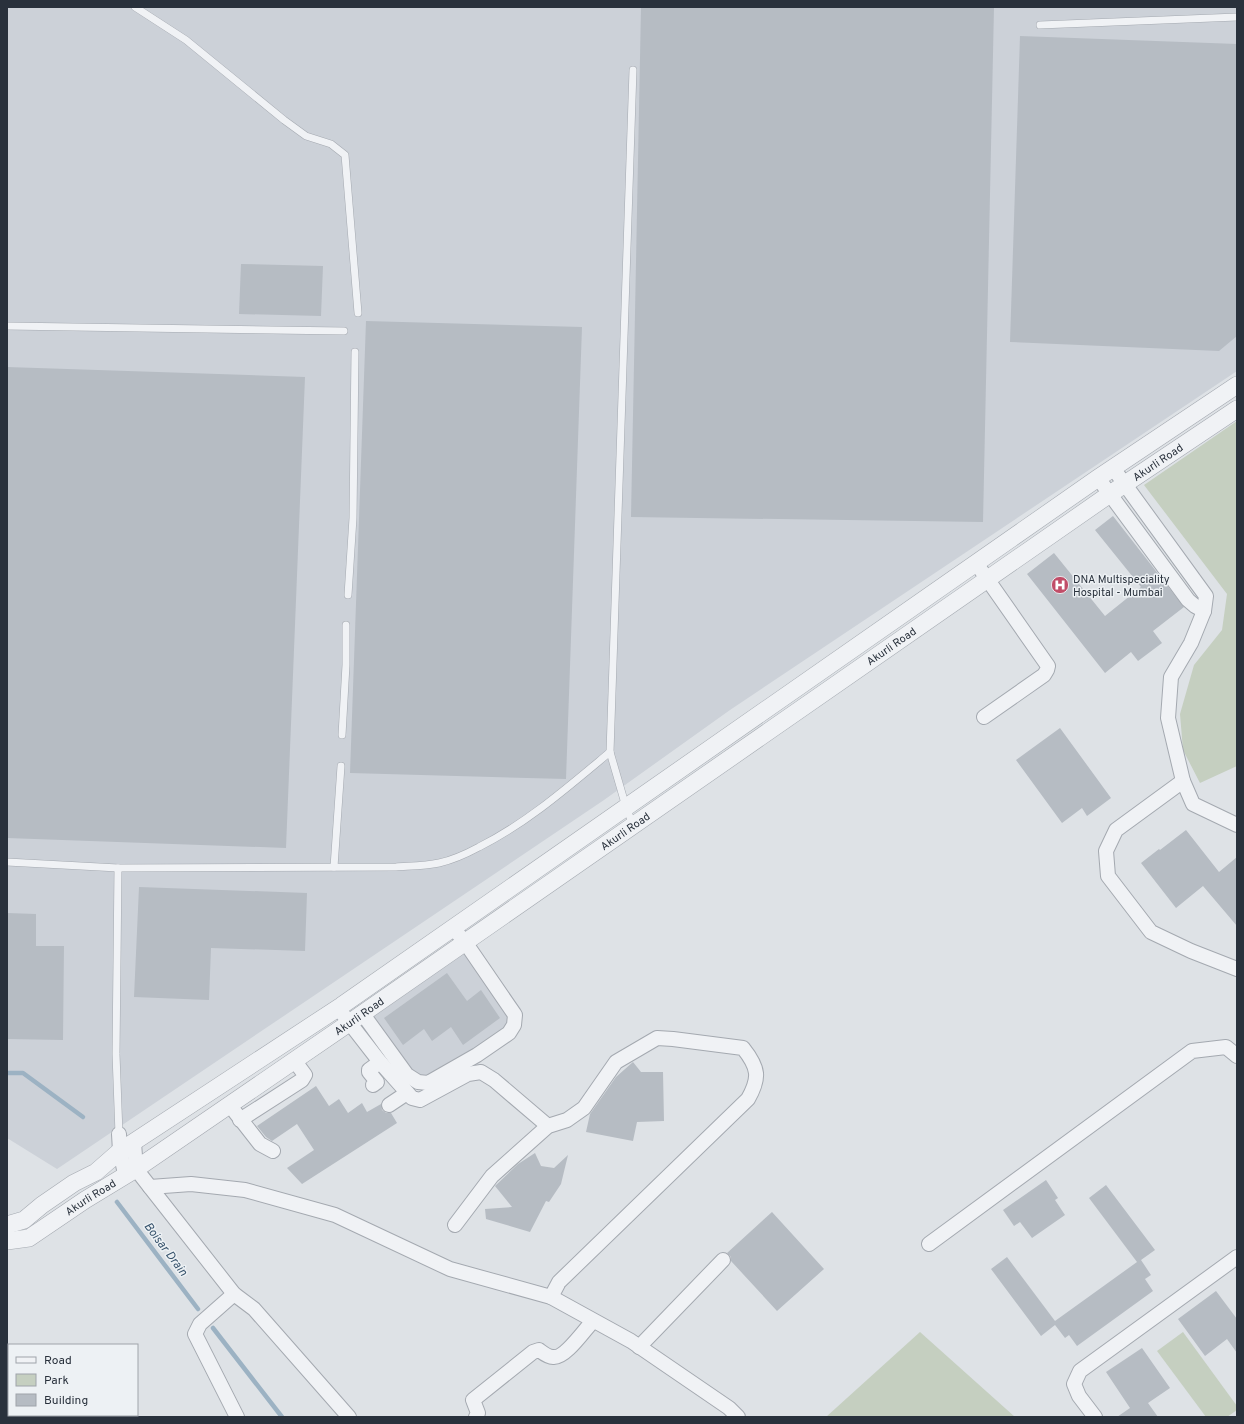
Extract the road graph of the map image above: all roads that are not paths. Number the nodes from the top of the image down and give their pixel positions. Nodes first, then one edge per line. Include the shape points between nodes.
1 (135, 7) edge
2 (1237, 17) edge
3 (1040, 25) dead end
4 (633, 70) dead end
5 (358, 313) dead end
6 (7, 326) edge
7 (344, 331) dead end
8 (355, 352) dead end
9 (1236, 387) edge
10 (1237, 409) edge
11 (1113, 468) junction
12 (1098, 478) junction
13 (1125, 484) junction
14 (1110, 494) junction
15 (1023, 531) junction
16 (1035, 546) junction
17 (976, 563) junction
18 (988, 579) junction
19 (348, 595) dead end
20 (910, 609) junction
21 (1204, 611) junction
22 (346, 625) dead end
23 (921, 625) junction
24 (843, 656) junction
25 (855, 671) junction
26 (792, 692) junction
27 (804, 706) junction
28 (984, 717) dead end
29 (748, 722) junction
30 (342, 736) dead end
31 (758, 738) junction
32 (610, 752) junction
33 (692, 762) junction
34 (340, 766) dead end
35 (702, 777) junction
36 (1183, 781) junction
37 (626, 807) junction
38 (633, 825) junction
39 (1237, 825) edge
40 (7, 862) edge
41 (334, 867) junction
42 (118, 868) junction
43 (537, 870) junction
44 (547, 885) junction
45 (453, 928) junction
46 (464, 942) junction
47 (1237, 969) edge
48 (338, 1008) junction
49 (355, 1018) junction
50 (1237, 1056) edge
51 (294, 1060) junction
52 (380, 1062) junction
53 (373, 1085) dead end
54 (407, 1093) junction
55 (209, 1094) junction
56 (389, 1105) dead end
57 (225, 1108) junction
58 (240, 1120) junction
59 (548, 1126) junction
60 (119, 1134) joint
61 (134, 1143) junction
62 (120, 1151) junction
63 (273, 1152) dead end
64 (130, 1172) junction
65 (150, 1187) junction
66 (7, 1225) edge
67 (455, 1225) dead end
68 (7, 1241) edge
69 (929, 1244) dead end
70 (1237, 1257) edge
71 (723, 1260) dead end
72 (234, 1294) junction
73 (551, 1297) junction
74 (593, 1321) junction
75 (639, 1347) junction
76 (237, 1417) edge
77 (349, 1417) edge
78 (476, 1417) edge
79 (738, 1417) edge
80 (1095, 1417) edge

1 - 5 lane via 186,40 306,136 331,144 345,155
2 - 3 lane
4 - 32 lane
6 - 7 lane
8 - 19 lane via 353,518
9 - 11 street, Akurli Road
10 - 13 street, Akurli Road
11 - 12 street, Akurli Road
11 - 13 street
12 - 14 street
12 - 15 street, Akurli Road
13 - 14 street, Akurli Road
13 - 21 street via 1203,591 1206,596
14 - 16 street, Akurli Road
14 - 21 street via 1188,600
15 - 16 street
15 - 17 street, Akurli Road
16 - 18 street, Akurli Road
17 - 18 street
17 - 20 street, Akurli Road
18 - 23 street, Akurli Road
18 - 28 street via 1048,666 1044,675
20 - 23 street
20 - 24 street, Akurli Road
21 - 36 street via 1191,643 1171,677 1168,718
22 - 30 lane
23 - 25 street, Akurli Road
24 - 25 street
24 - 26 street, Akurli Road
25 - 27 street, Akurli Road
26 - 27 street
26 - 29 street, Akurli Road
27 - 31 street, Akurli Road
29 - 31 street
29 - 33 street, Akurli Road
31 - 35 street, Akurli Road
32 - 37 lane
32 - 41 lane via 528,818 464,855 439,863 396,867
33 - 35 street
33 - 37 street, Akurli Road
34 - 41 lane
35 - 38 street, Akurli Road
36 - 39 street via 1193,804
36 - 47 street via 1116,830 1106,851 1108,876 1151,932
37 - 38 lane
37 - 43 street, Akurli Road
38 - 44 street, Akurli Road
40 - 42 lane
41 - 42 lane
42 - 60 lane via 116,1054
43 - 44 street
43 - 45 street, Akurli Road
44 - 46 street, Akurli Road
45 - 46 street
45 - 48 street, Akurli Road
46 - 49 street, Akurli Road
46 - 49 street via 515,1015 514,1025 509,1033 428,1083 418,1082 407,1075
48 - 49 street
48 - 55 street, Akurli Road
49 - 51 street, Akurli Road
49 - 52 street
50 - 69 street via 1226,1047 1192,1051
51 - 57 street, Akurli Road
51 - 58 street via 305,1076 302,1080
52 - 53 street via 369,1070 376,1082
52 - 54 street
54 - 56 street
54 - 59 street via 412,1098 420,1100 468,1074 481,1072
55 - 57 street
55 - 61 street, Akurli Road
57 - 58 street
57 - 64 street, Akurli Road
58 - 63 street via 260,1144
59 - 67 street via 492,1176
59 - 73 street via 567,1120 584,1108 616,1062 657,1038 743,1048 751,1058 757,1073 748,1100 559,1282
60 - 62 street
61 - 62 street, Akurli Road
61 - 64 street
62 - 64 street
62 - 66 street, Akurli Road via 96,1172 74,1183 24,1220
64 - 65 street
64 - 68 street, Akurli Road via 29,1238
65 - 72 street
65 - 73 street via 191,1184 245,1190 335,1215 450,1269
70 - 80 street via 1080,1371 1074,1384 1079,1396
71 - 75 street
72 - 76 street via 200,1324 195,1334
72 - 77 street via 254,1309
73 - 74 street
74 - 75 street
74 - 78 street via 563,1354 553,1357 539,1350 533,1352 473,1400 478,1413
75 - 79 street via 730,1408

